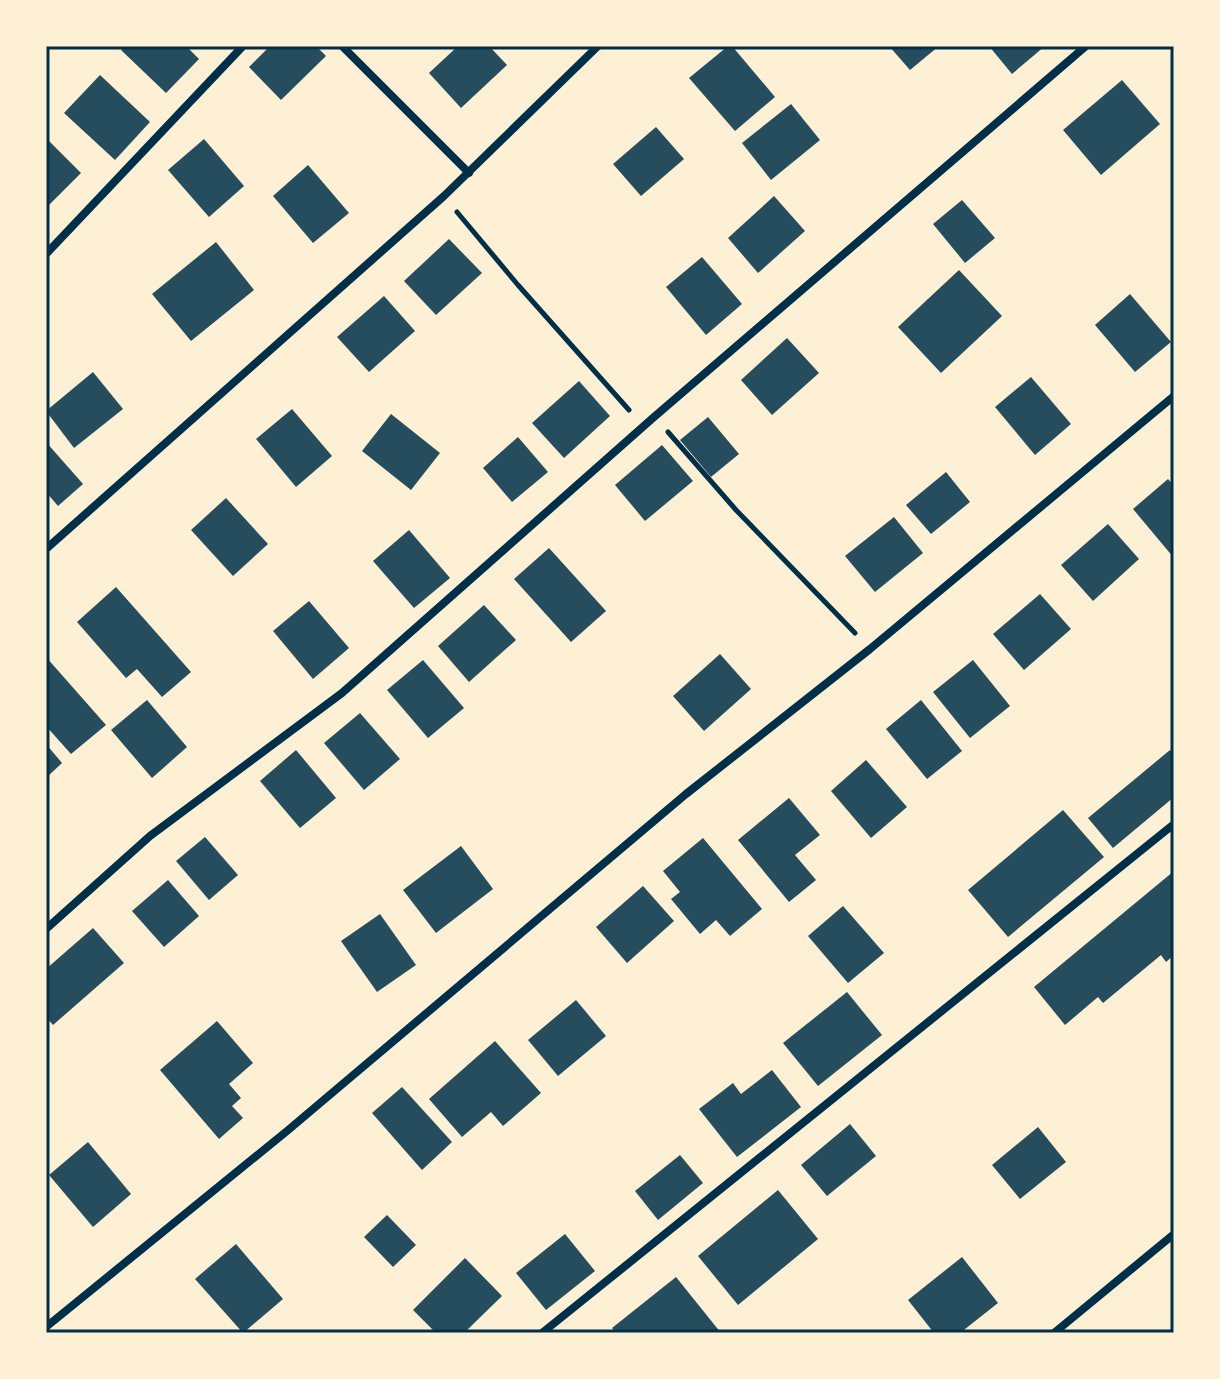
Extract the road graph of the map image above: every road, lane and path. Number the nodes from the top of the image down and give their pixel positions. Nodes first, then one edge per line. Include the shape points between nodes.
1 (243, 46) edge
2 (342, 46) edge
3 (598, 46) edge
4 (1086, 46) edge
5 (469, 173) junction
6 (444, 196) junction
7 (46, 254) edge
8 (1174, 396) edge
9 (654, 417) junction
10 (644, 427) junction
11 (46, 549) edge
12 (870, 649) junction
13 (1174, 824) edge
14 (46, 929) edge
15 (1174, 1234) edge
16 (46, 1327) edge
17 (542, 1333) edge
18 (1054, 1333) edge

1 - 7 street
2 - 5 street
3 - 5 street
4 - 9 street
5 - 6 street
6 - 10 path
6 - 11 street
8 - 12 street
9 - 10 street
9 - 12 path
10 - 14 street via 342,693 150,836
12 - 16 street via 686,794
13 - 17 street
15 - 18 street

